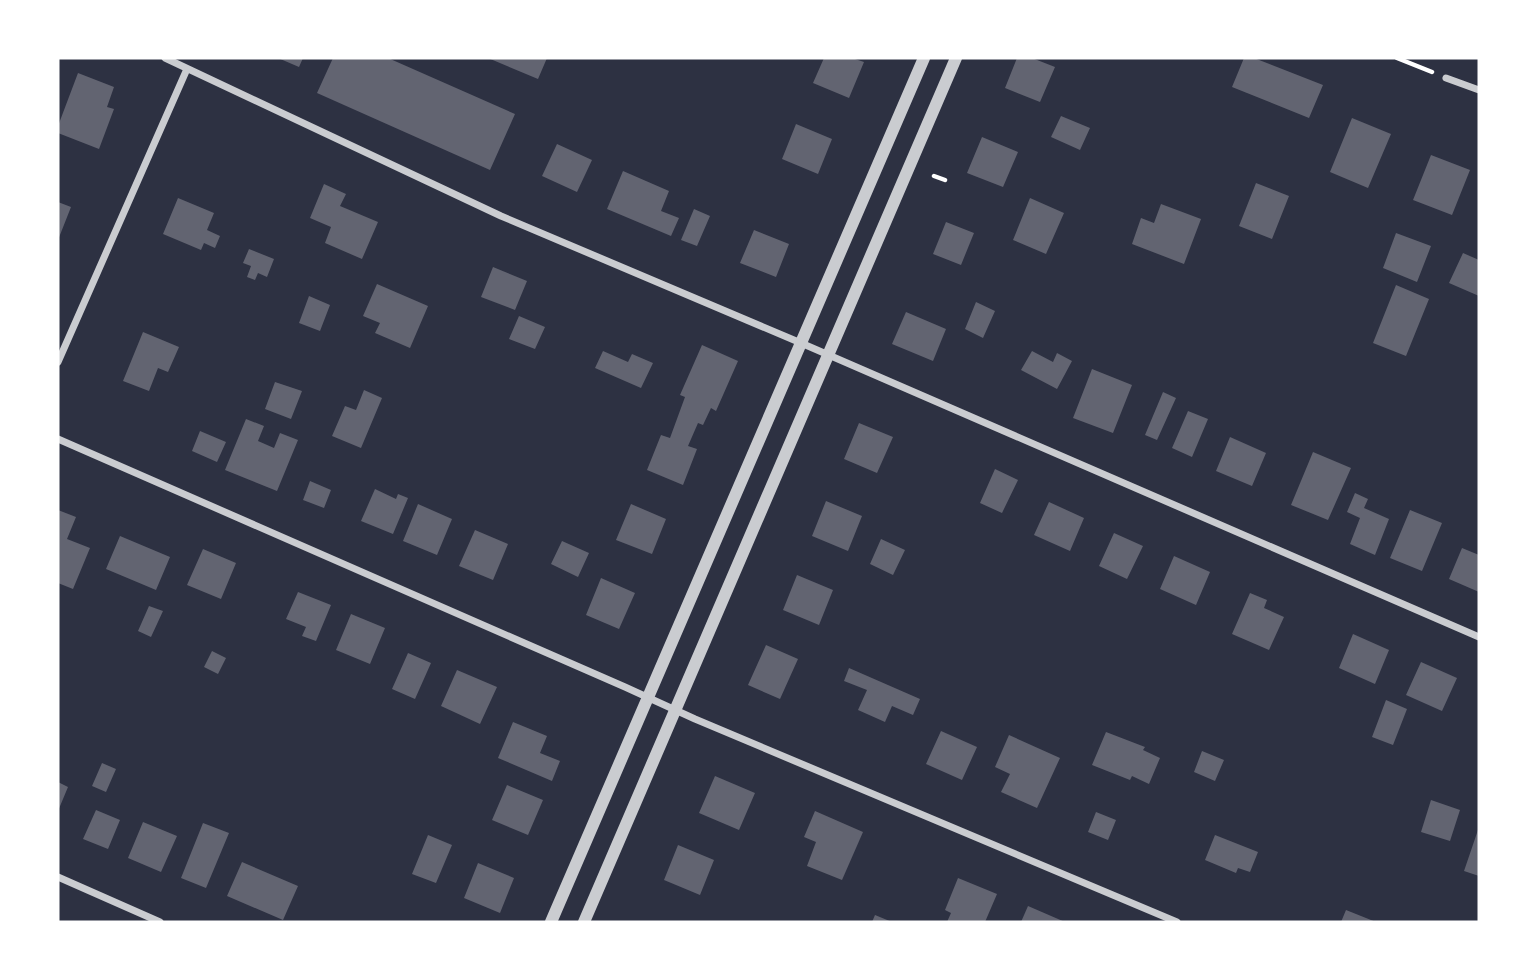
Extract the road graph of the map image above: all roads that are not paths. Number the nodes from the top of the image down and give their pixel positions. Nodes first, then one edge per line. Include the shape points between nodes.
1 (165, 58) edge
2 (924, 58) edge
3 (956, 58) edge
4 (187, 69) junction
5 (1446, 78) road end
6 (1479, 90) edge
7 (801, 343) junction
8 (829, 355) junction
9 (58, 362) edge
10 (58, 439) edge
11 (1479, 636) edge
12 (648, 698) junction
13 (676, 710) junction
14 (58, 877) edge
15 (160, 922) edge
16 (551, 922) edge
17 (584, 922) edge
18 (1177, 922) edge

1 - 4 street
2 - 7 street
3 - 8 street
4 - 7 street via 501,216
4 - 9 street
5 - 6 street
7 - 8 street
7 - 12 street
8 - 11 street
8 - 13 street
10 - 12 street
12 - 13 street
12 - 16 street
13 - 17 street
13 - 18 street
14 - 15 street

